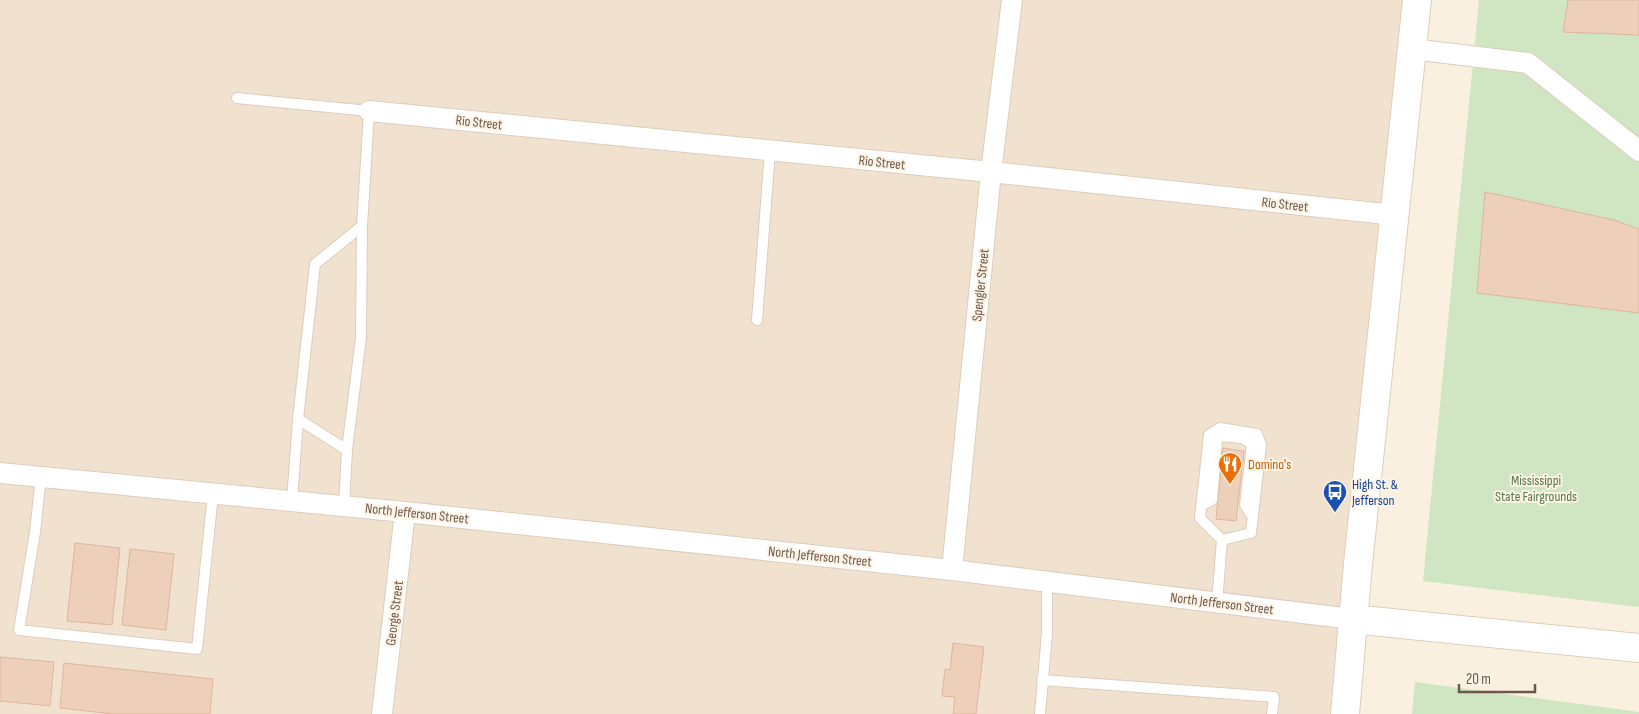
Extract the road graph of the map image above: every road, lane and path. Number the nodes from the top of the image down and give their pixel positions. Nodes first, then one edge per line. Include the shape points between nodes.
1 (1012, 0) edge
2 (1417, 0) edge
3 (1412, 49) junction
4 (237, 98) dead end
5 (369, 112) junction
6 (770, 150) junction
7 (1639, 151) edge
8 (991, 172) junction
9 (1395, 216) junction
10 (362, 226) junction
11 (757, 320) dead end
12 (298, 419) junction
13 (347, 450) junction
14 (0, 473) edge
15 (42, 477) junction
16 (213, 494) junction
17 (292, 501) junction
18 (344, 506) junction
19 (405, 512) junction
20 (1222, 540) junction
21 (952, 570) junction
22 (1047, 582) junction
23 (1217, 602) junction
24 (1352, 619) junction
25 (1639, 648) edge
26 (1042, 680) junction
27 (382, 714) edge
28 (1040, 714) edge
29 (1272, 714) edge
30 (1345, 714) edge

1 - 8 street, Spengler Street
2 - 3 street
3 - 7 street via 1528,63
3 - 9 street
4 - 5 lane
5 - 6 street, Rio Street
5 - 10 lane
6 - 8 street, Rio Street
6 - 11 lane
8 - 9 street, Rio Street
8 - 21 street, Spengler Street
9 - 24 street
10 - 12 lane via 315,264
10 - 13 lane via 361,337
12 - 13 lane
12 - 17 lane
13 - 18 lane
14 - 15 street, North Jefferson Street
15 - 16 street, North Jefferson Street
15 - 16 lane via 19,630 197,649
16 - 17 street, North Jefferson Street
17 - 18 street, North Jefferson Street
18 - 19 street, North Jefferson Street
19 - 21 street, North Jefferson Street
19 - 27 street, George Street
20 - 20 lane via 1251,533 1261,445 1257,434 1220,428 1209,435 1200,518
20 - 23 lane
21 - 22 street, North Jefferson Street
22 - 23 street, North Jefferson Street
22 - 26 lane via 1047,633
23 - 24 street, North Jefferson Street
24 - 25 street, North Jefferson Street
24 - 30 street
26 - 28 lane
26 - 29 lane via 1274,696

